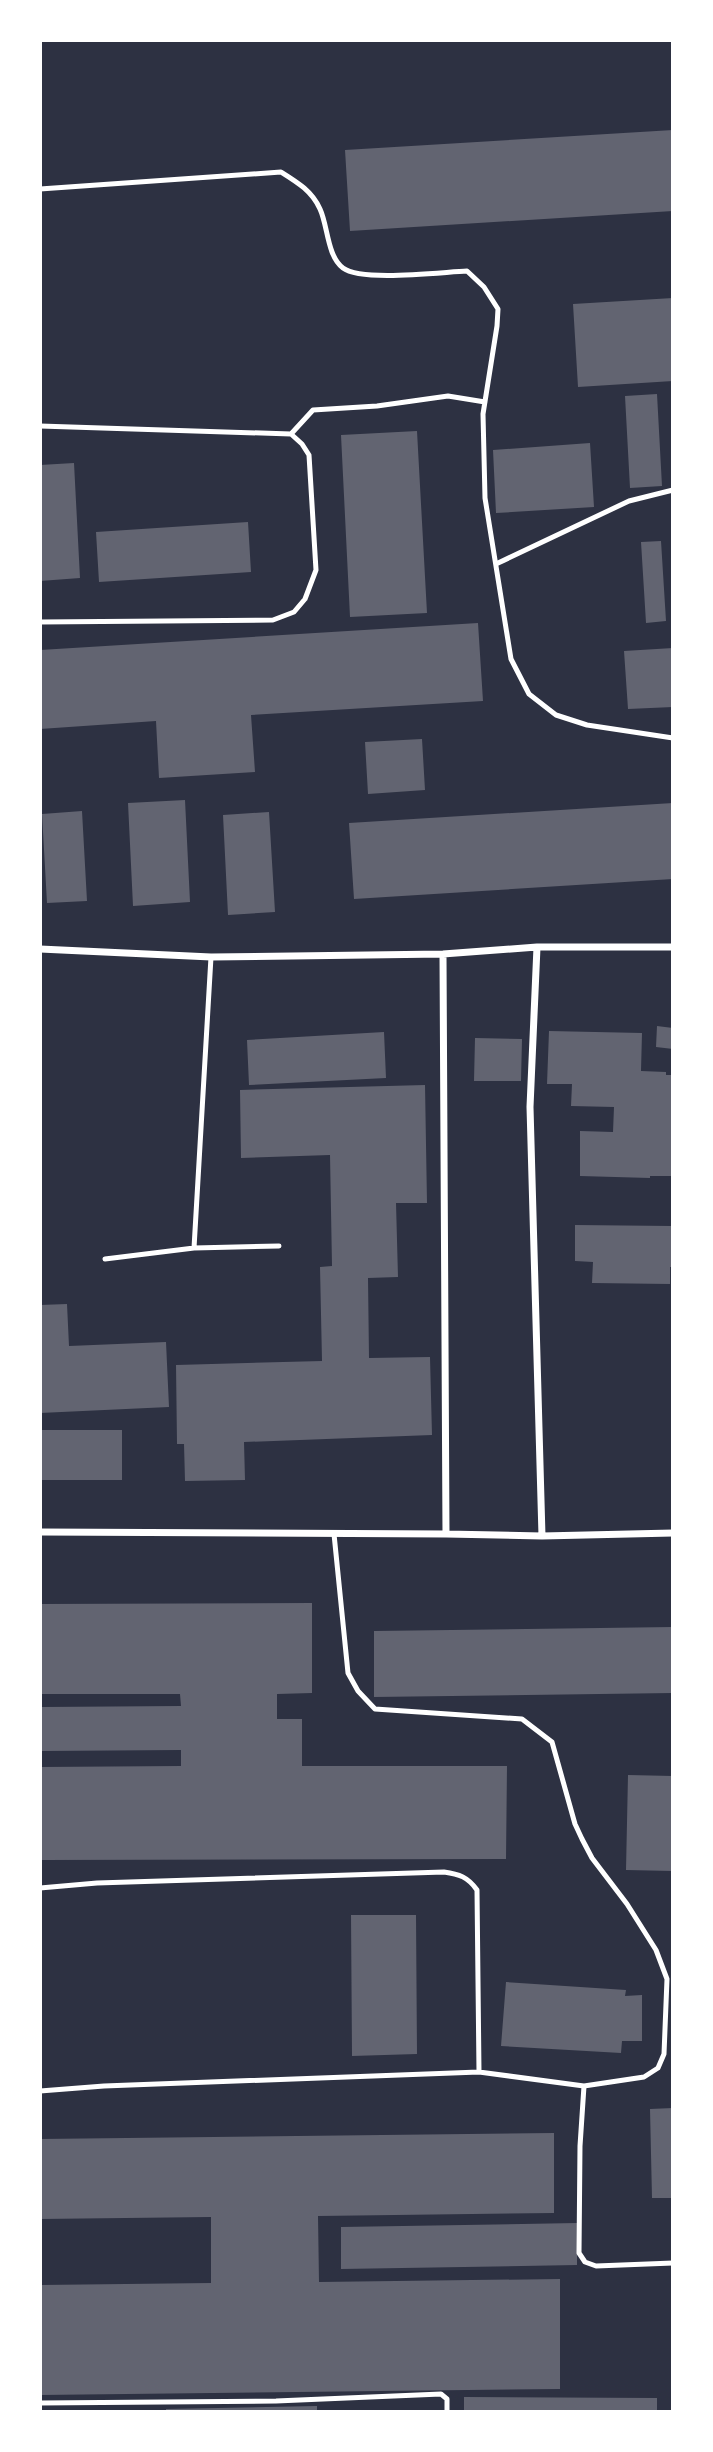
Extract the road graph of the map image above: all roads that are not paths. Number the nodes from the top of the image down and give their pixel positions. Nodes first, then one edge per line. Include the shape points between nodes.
1 (40, 189) edge
2 (485, 402) junction
3 (40, 426) edge
4 (291, 434) junction
5 (673, 490) edge
6 (496, 564) junction
7 (40, 622) edge
8 (673, 738) edge
9 (537, 947) junction
10 (673, 947) edge
11 (40, 948) edge
12 (443, 954) junction
13 (211, 957) junction
14 (279, 1246) dead end
15 (194, 1248) junction
16 (105, 1259) dead end
17 (40, 1532) edge
18 (673, 1533) edge
19 (334, 1534) junction
20 (446, 1534) junction
21 (542, 1536) junction
22 (40, 1888) edge
23 (479, 2072) junction
24 (584, 2086) junction
25 (40, 2091) edge
26 (673, 2263) edge
27 (40, 2403) edge
28 (447, 2412) edge

1 - 2 lane via 281,172 307,190 320,208 342,268 368,275 467,271 484,287 498,309
2 - 4 lane via 448,397 313,410
2 - 6 lane via 485,498
3 - 4 lane
4 - 7 lane via 309,455 316,570 305,599 294,612 273,620
5 - 6 lane via 628,501
6 - 8 lane via 511,659 529,694 556,715 587,725
9 - 10 street
9 - 12 street
9 - 21 street via 530,1107
11 - 13 street
12 - 13 street
12 - 20 street
13 - 15 lane
14 - 15 lane
15 - 16 lane
17 - 19 street
18 - 21 street
19 - 20 street
19 - 24 lane via 348,1673 358,1691 375,1709 522,1719 541,1732 552,1742 582,1839 663,1966 667,1979 664,2054 658,2068 644,2077
20 - 21 street
22 - 23 lane via 458,1874 477,1890
23 - 24 lane
23 - 25 lane
24 - 26 lane via 579,2253 585,2262 596,2266
27 - 28 lane via 438,2394 447,2399

